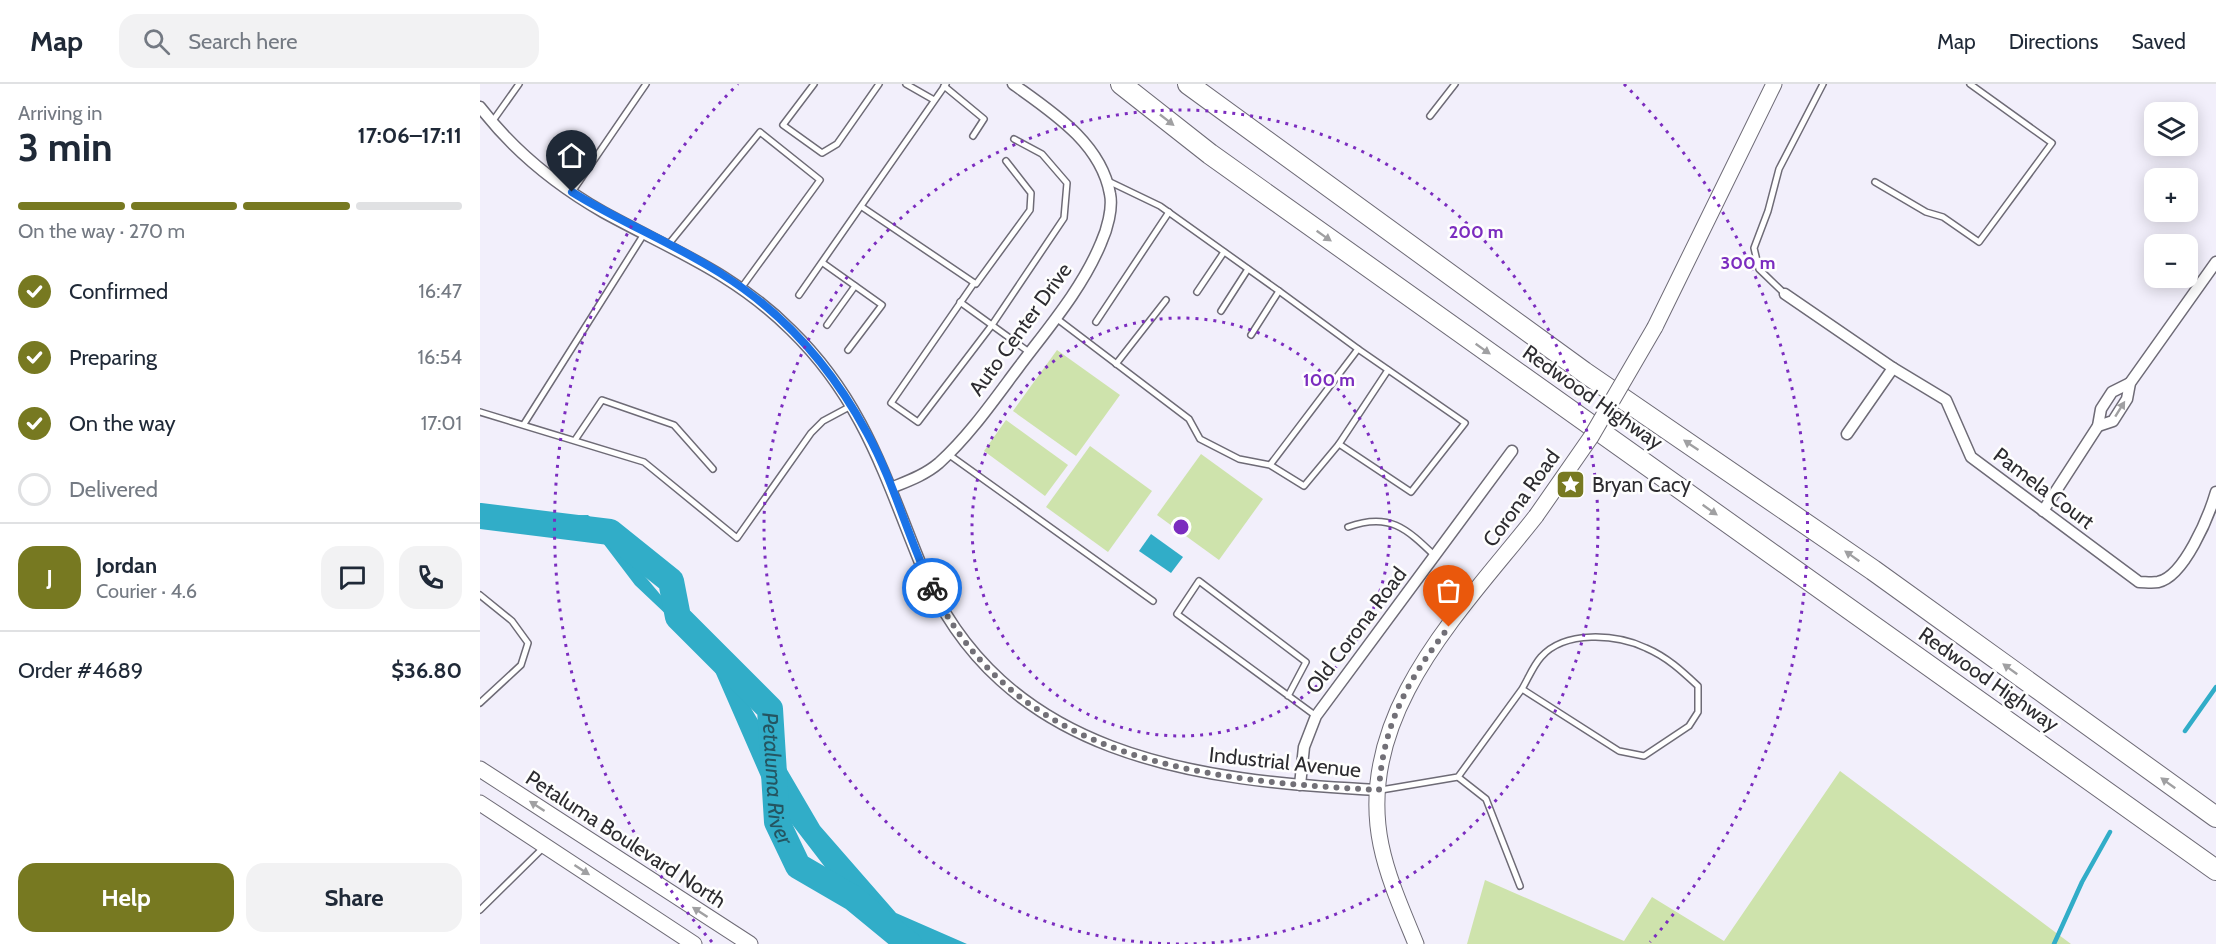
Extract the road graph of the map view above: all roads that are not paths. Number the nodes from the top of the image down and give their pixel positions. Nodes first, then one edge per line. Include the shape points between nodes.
1 (519, 84) edge
2 (646, 84) edge
3 (814, 84) edge
4 (879, 84) edge
5 (906, 84) edge
6 (1013, 84) edge
7 (1121, 84) edge
8 (1188, 84) edge
9 (1455, 84) edge
10 (1774, 84) edge
11 (1823, 84) edge
12 (1970, 84) edge
13 (945, 85) edge
14 (934, 100) junction
15 (481, 109) edge
16 (1430, 116) dead end
17 (492, 122) junction
18 (972, 136) dead end
19 (1014, 139) dead end
20 (1006, 161) dead end
21 (1106, 180) junction
22 (1875, 182) dead end
23 (572, 192) junction
24 (862, 207) junction
25 (1168, 212) junction
26 (644, 234) junction
27 (668, 245) junction
28 (1224, 252) junction
29 (823, 262) junction
30 (2216, 262) edge
31 (1248, 269) junction
32 (974, 283) junction
33 (855, 286) junction
34 (742, 287) junction
35 (1279, 291) junction
36 (1197, 292) dead end
37 (1785, 294) joint
38 (799, 295) dead end
39 (1166, 300) dead end
40 (960, 302) junction
41 (1221, 311) dead end
42 (1056, 318) junction
43 (1096, 322) dead end
44 (827, 325) dead end
45 (992, 325) junction
46 (1251, 334) dead end
47 (1358, 349) junction
48 (848, 350) dead end
49 (1030, 353) junction
50 (1116, 364) junction
51 (1893, 368) junction
52 (1388, 370) junction
53 (2130, 382) junction
54 (852, 405) junction
55 (480, 412) edge
56 (524, 424) junction
57 (2098, 426) junction
58 (1846, 434) dead end
59 (575, 440) junction
60 (1339, 444) junction
61 (1512, 451) dead end
62 (948, 454) junction
63 (1270, 465) junction
64 (713, 469) dead end
65 (891, 488) junction
66 (2216, 492) edge
67 (2043, 511) junction
68 (2213, 511) edge
69 (1347, 527) dead end
70 (1435, 556) junction
71 (480, 595) edge
72 (1153, 601) dead end
73 (1522, 689) junction
74 (1288, 696) junction
75 (480, 703) edge
76 (1316, 716) junction
77 (480, 769) edge
78 (1458, 777) junction
79 (1300, 785) junction
80 (1379, 790) junction
81 (480, 803) edge
82 (2216, 817) edge
83 (545, 846) junction
84 (2216, 870) edge
85 (1520, 886) dead end
86 (480, 910) edge
87 (694, 944) edge
88 (750, 944) edge
89 (1416, 944) edge

1 - 17 lane
2 - 23 lane
3 - 4 lane via 783,125 822,153 837,144
5 - 14 lane
6 - 21 street, Auto Center Drive via 1057,116 1092,151
7 -> 84 highway, Redwood Highway via 1219,161
82 -> 8 highway, Redwood Highway via 1864,564 1584,372
9 - 16 lane
10 - 80 main road, Corona Road, bridge via 1655,327 1591,437 1536,516 1437,642 1404,694 1385,741
11 - 37 lane via 1779,169 1754,248 1759,269
12 - 22 lane via 2052,143 1979,242 1943,217 1926,212
13 - 14 lane
13 - 18 lane via 984,119
14 - 24 lane
15 - 17 street, Industrial Avenue
17 - 23 street, Industrial Avenue via 543,171
19 - 45 lane via 1042,154 1067,183 1064,219
20 - 32 lane via 1031,193 1030,210
21 - 25 lane
21 - 42 street, Auto Center Drive via 1111,196 1102,243
23 - 26 street, Industrial Avenue
24 - 29 lane
24 - 32 lane
25 - 28 lane
25 - 43 lane
26 - 27 street, Industrial Avenue
26 - 56 lane
27 - 34 street, Industrial Avenue
27 - 34 lane via 760,132 820,180
28 - 31 lane
28 - 36 lane
29 - 33 lane
29 - 38 lane
30 - 53 street
31 - 35 lane
31 - 41 lane
32 - 40 lane
33 - 44 lane
33 - 48 lane via 882,305
34 - 54 street, Industrial Avenue via 814,354
35 - 46 lane
35 - 47 lane
37 - 51 street, Pamela Court
39 - 50 lane
40 - 45 lane
40 - 45 lane via 891,403 918,422
42 - 49 street, Auto Center Drive
42 - 50 lane
45 - 49 lane
47 - 52 lane
47 - 63 lane
49 - 62 street, Auto Center Drive
50 - 63 lane via 1189,419 1200,439 1239,459
51 - 58 street
51 - 67 street, Pamela Court via 1946,400 1971,457
52 - 60 lane
52 - 60 lane via 1465,423 1412,492
53 - 57 street via 2112,392 2101,409
57 -> 53 street via 2113,421 2127,399
54 - 59 lane via 811,433 737,538 644,462
54 - 65 street, Industrial Avenue
55 - 56 lane
56 - 59 lane
57 - 67 street
59 - 64 lane via 602,400 674,425
60 - 63 lane via 1304,486
61 - 70 street, Old Corona Road
62 - 65 street, Auto Center Drive via 929,471
62 - 72 lane
65 - 79 street, Industrial Avenue via 922,568 949,618 980,659 1044,714 1080,734 1158,764 1248,782
66 - 68 street
67 - 68 street, Pamela Court via 2139,582 2159,582 2177,571
69 - 70 lane via 1369,521 1401,526
70 - 76 street, Old Corona Road
71 - 75 lane via 512,621 528,643 521,665
73 - 73 lane via 1619,751 1644,756 1689,726 1698,712 1698,686 1675,664 1645,647 1614,640 1578,638 1559,643 1541,657
73 - 78 lane
74 - 74 lane via 1177,614 1199,581 1306,662
74 - 76 lane
76 - 79 street, Old Corona Road via 1304,747
88 -> 77 main road, Petaluma Boulevard North
78 - 80 lane
78 - 85 lane via 1486,799
79 - 80 street, Industrial Avenue
80 - 89 main road, Corona Road via 1381,844
81 - 83 main road
83 - 86 lane
83 -> 87 main road

